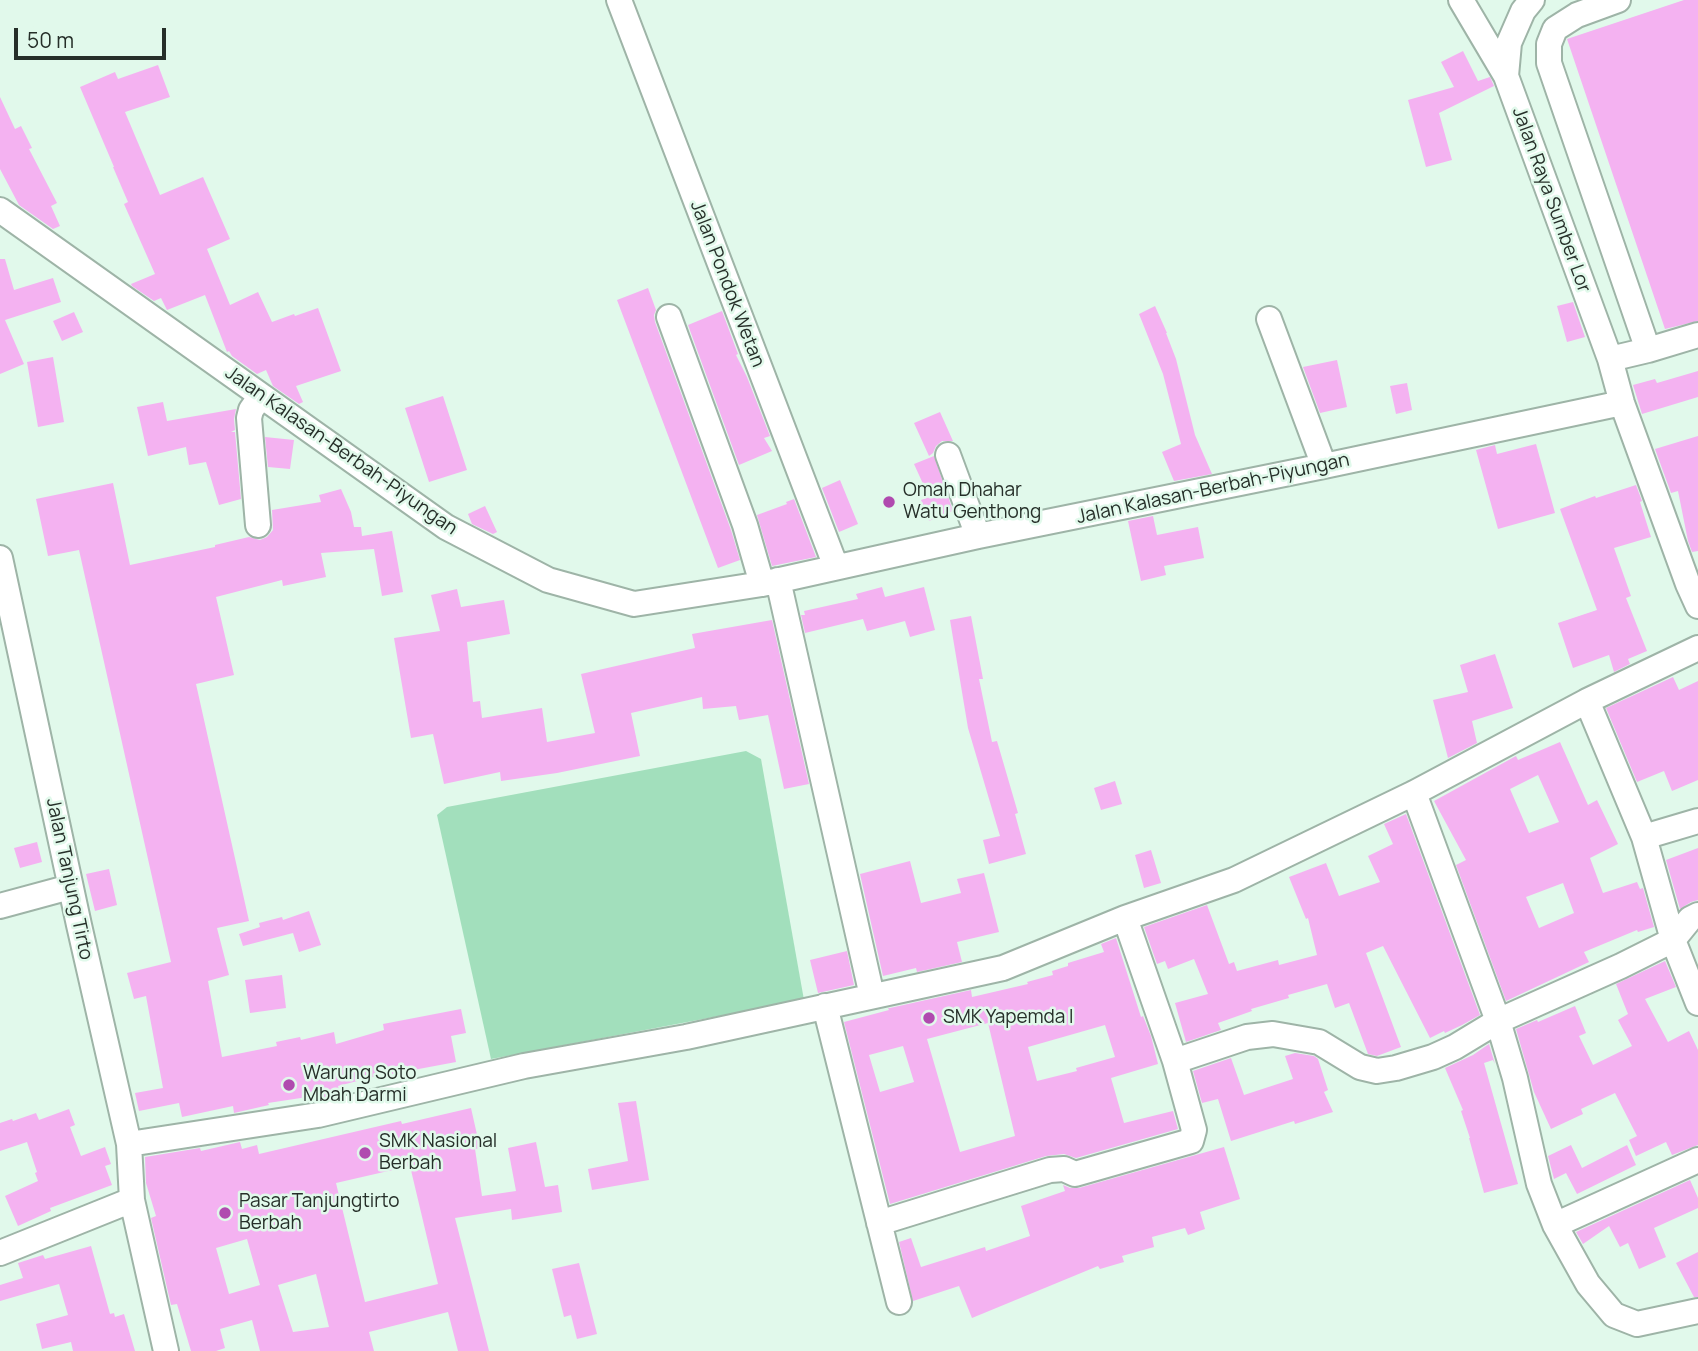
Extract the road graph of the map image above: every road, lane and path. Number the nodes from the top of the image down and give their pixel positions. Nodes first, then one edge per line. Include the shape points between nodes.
1 (619, 0) edge
2 (1461, 0) edge
3 (1532, 0) edge
4 (1618, 0) edge
5 (1506, 76) junction
6 (0, 210) edge
7 (669, 317) dead end
8 (1269, 318) dead end
9 (1698, 335) edge
10 (1648, 350) junction
11 (1610, 359) junction
12 (261, 396) junction
13 (1622, 403) junction
14 (948, 454) dead end
15 (1324, 466) junction
16 (258, 525) dead end
17 (978, 536) junction
18 (1, 565) edge
19 (836, 567) junction
20 (770, 582) junction
21 (1698, 606) edge
22 (1698, 648) edge
23 (1587, 701) junction
24 (1414, 793) junction
25 (1698, 821) edge
26 (1644, 837) junction
27 (71, 887) junction
28 (0, 906) edge
29 (1698, 915) edge
30 (1125, 918) junction
31 (1674, 940) junction
32 (872, 996) junction
33 (1698, 1003) edge
34 (825, 1006) junction
35 (1498, 1021) junction
36 (1175, 1061) junction
37 (129, 1144) junction
38 (1698, 1160) edge
39 (132, 1200) junction
40 (879, 1223) junction
41 (1555, 1225) junction
42 (1, 1249) edge
43 (899, 1302) dead end
44 (1698, 1311) edge
45 (166, 1351) edge

1 - 19 street, Jalan Pondok Wetan
2 - 5 street
3 - 5 street, Jalan Raya Sumber Lor via 1509,43
4 - 10 street via 1577,15 1555,29 1549,63
5 - 11 street, Jalan Raya Sumber Lor
6 - 12 street, Jalan Kalasan-Berbah-Piyungan
7 - 20 street
8 - 15 street
9 - 10 street
10 - 11 street
11 - 13 street, Jalan Raya Sumber Lor
12 - 16 street via 249,418
12 - 20 street, Jalan Kalasan-Berbah-Piyungan via 446,527 548,580 634,604
13 - 15 street, Jalan Kalasan-Berbah-Piyungan
13 - 21 street, Jalan Raya Sumber Lor
14 - 17 street
15 - 17 street, Jalan Kalasan-Berbah-Piyungan
17 - 19 street, Jalan Kalasan-Berbah-Piyungan
18 - 27 street, Jalan Tanjung Tirto
19 - 20 street, Jalan Kalasan-Berbah-Piyungan
20 - 32 street via 787,614
22 - 23 street
23 - 24 street
23 - 26 street
24 - 30 street via 1234,880
24 - 35 street
25 - 26 street
26 - 31 street
27 - 28 street
27 - 37 street, Jalan Tanjung Tirto
29 - 31 street
30 - 32 street via 1003,968
30 - 36 street
31 - 33 street
31 - 35 street
32 - 34 street
34 - 37 street via 524,1066 318,1115
34 - 40 street
35 - 36 street via 1433,1057 1377,1071 1360,1067 1319,1042 1273,1034 1247,1037
35 - 41 street via 1539,1184
36 - 40 street via 1194,1126 1191,1141 1075,1174 1050,1170
37 - 39 street, Jalan Tanjung Tirto
38 - 41 street
39 - 42 street
39 - 45 street, Jalan Tanjung Tirto
40 - 43 street
41 - 44 street via 1588,1284 1614,1315 1637,1324

